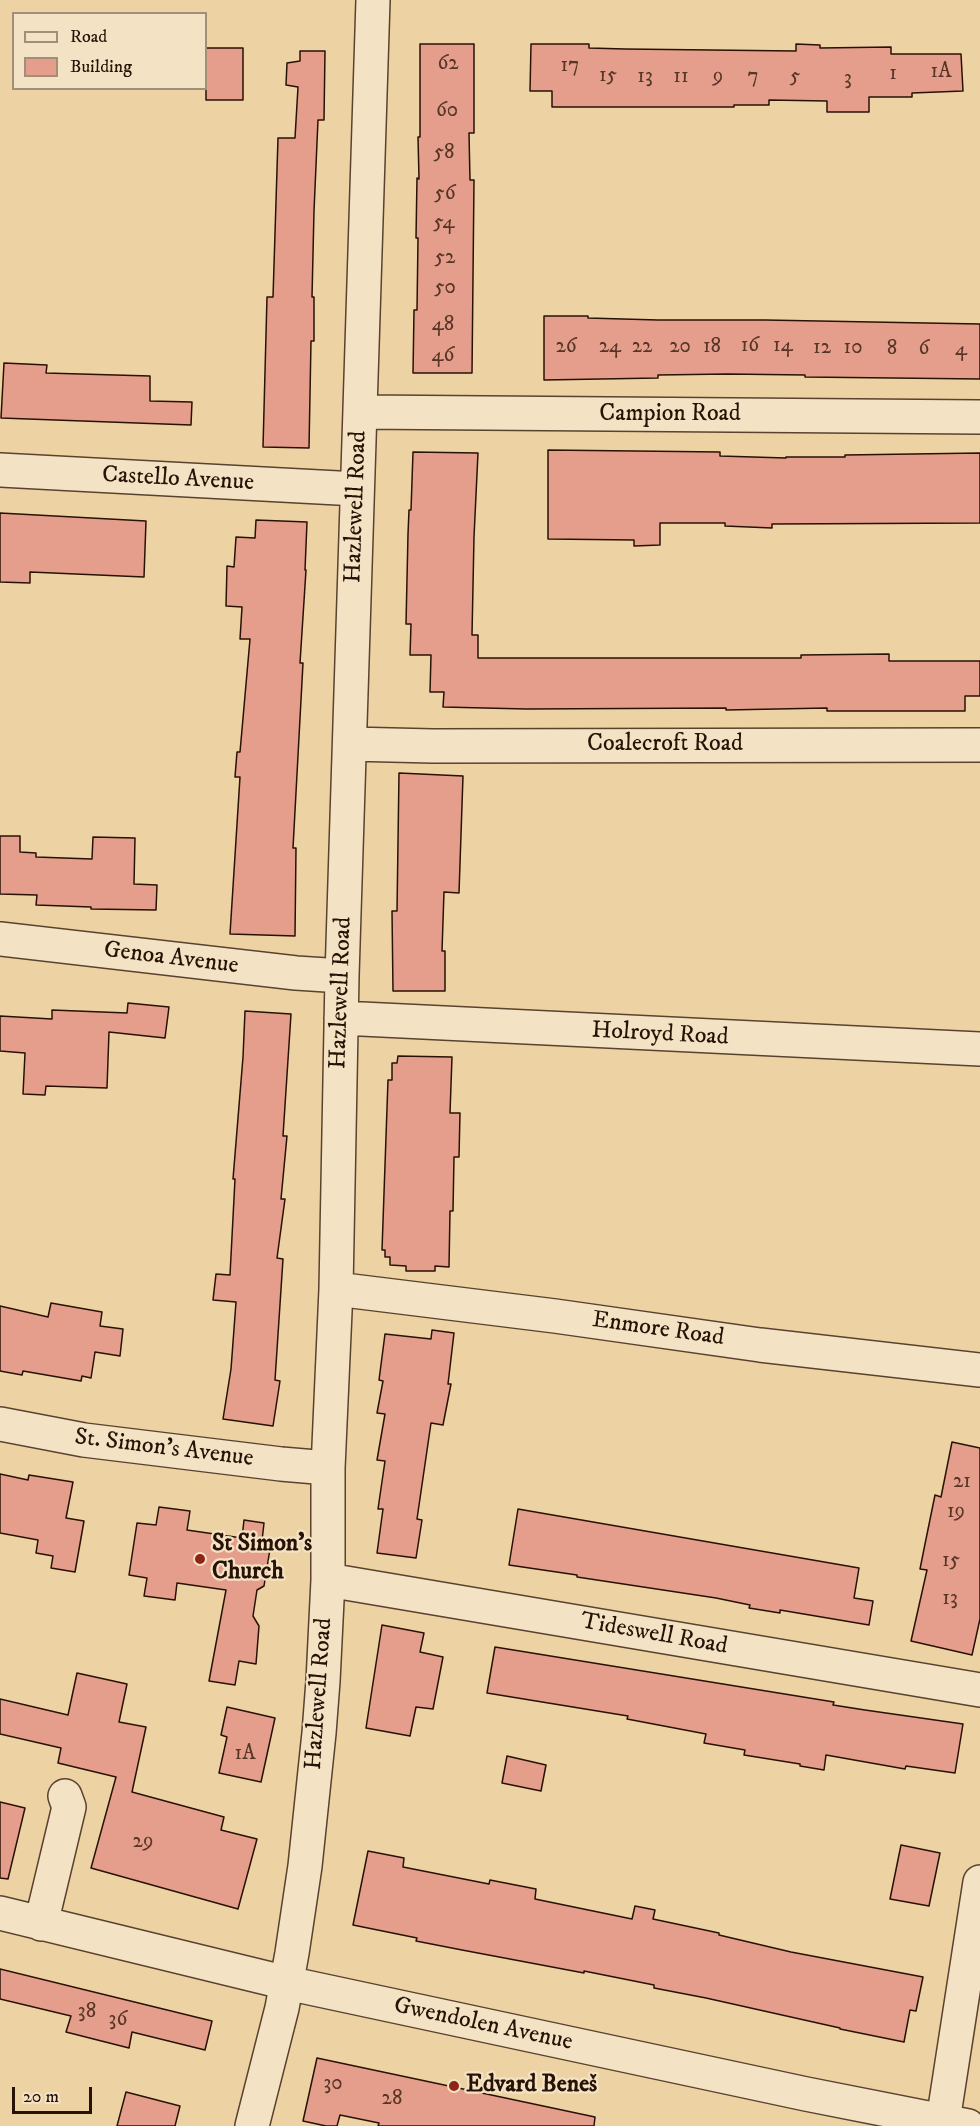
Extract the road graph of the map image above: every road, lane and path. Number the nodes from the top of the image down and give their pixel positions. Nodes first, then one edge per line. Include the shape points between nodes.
1 (373, 0) edge
2 (361, 412) junction
3 (980, 417) edge
4 (0, 470) edge
5 (357, 489) junction
6 (350, 744) junction
7 (980, 745) edge
8 (0, 939) edge
9 (342, 976) junction
10 (341, 1018) junction
11 (980, 1049) edge
12 (336, 1289) junction
13 (980, 1370) edge
14 (0, 1424) edge
15 (328, 1468) junction
16 (328, 1580) junction
17 (980, 1690) edge
18 (65, 1796) dead end
19 (980, 1882) edge
20 (0, 1913) edge
21 (41, 1924) junction
22 (287, 1983) junction
23 (955, 2123) edge
24 (252, 2126) edge

1 - 2 street, Hazlewell Road
2 - 3 street, Campion Road
2 - 5 street, Hazlewell Road
4 - 5 street, Castello Avenue
5 - 6 street, Hazlewell Road
6 - 7 street, Coalecroft Road
6 - 9 street, Hazlewell Road
8 - 9 street, Genoa Avenue
9 - 10 street, Hazlewell Road
10 - 11 street, Holroyd Road
10 - 12 street, Hazlewell Road
12 - 13 street, Enmore Road
12 - 15 street, Hazlewell Road
14 - 15 street, St. Simon's Avenue via 84,1440
15 - 16 street, Hazlewell Road
16 - 17 street, Tideswell Road
16 - 22 street, Hazlewell Road via 320,1733 306,1866
18 - 21 street via 69,1807
19 - 23 street
20 - 21 street, Gwendolen Avenue
21 - 22 street, Gwendolen Avenue
22 - 23 street, Gwendolen Avenue
22 - 24 street, Hazlewell Road

